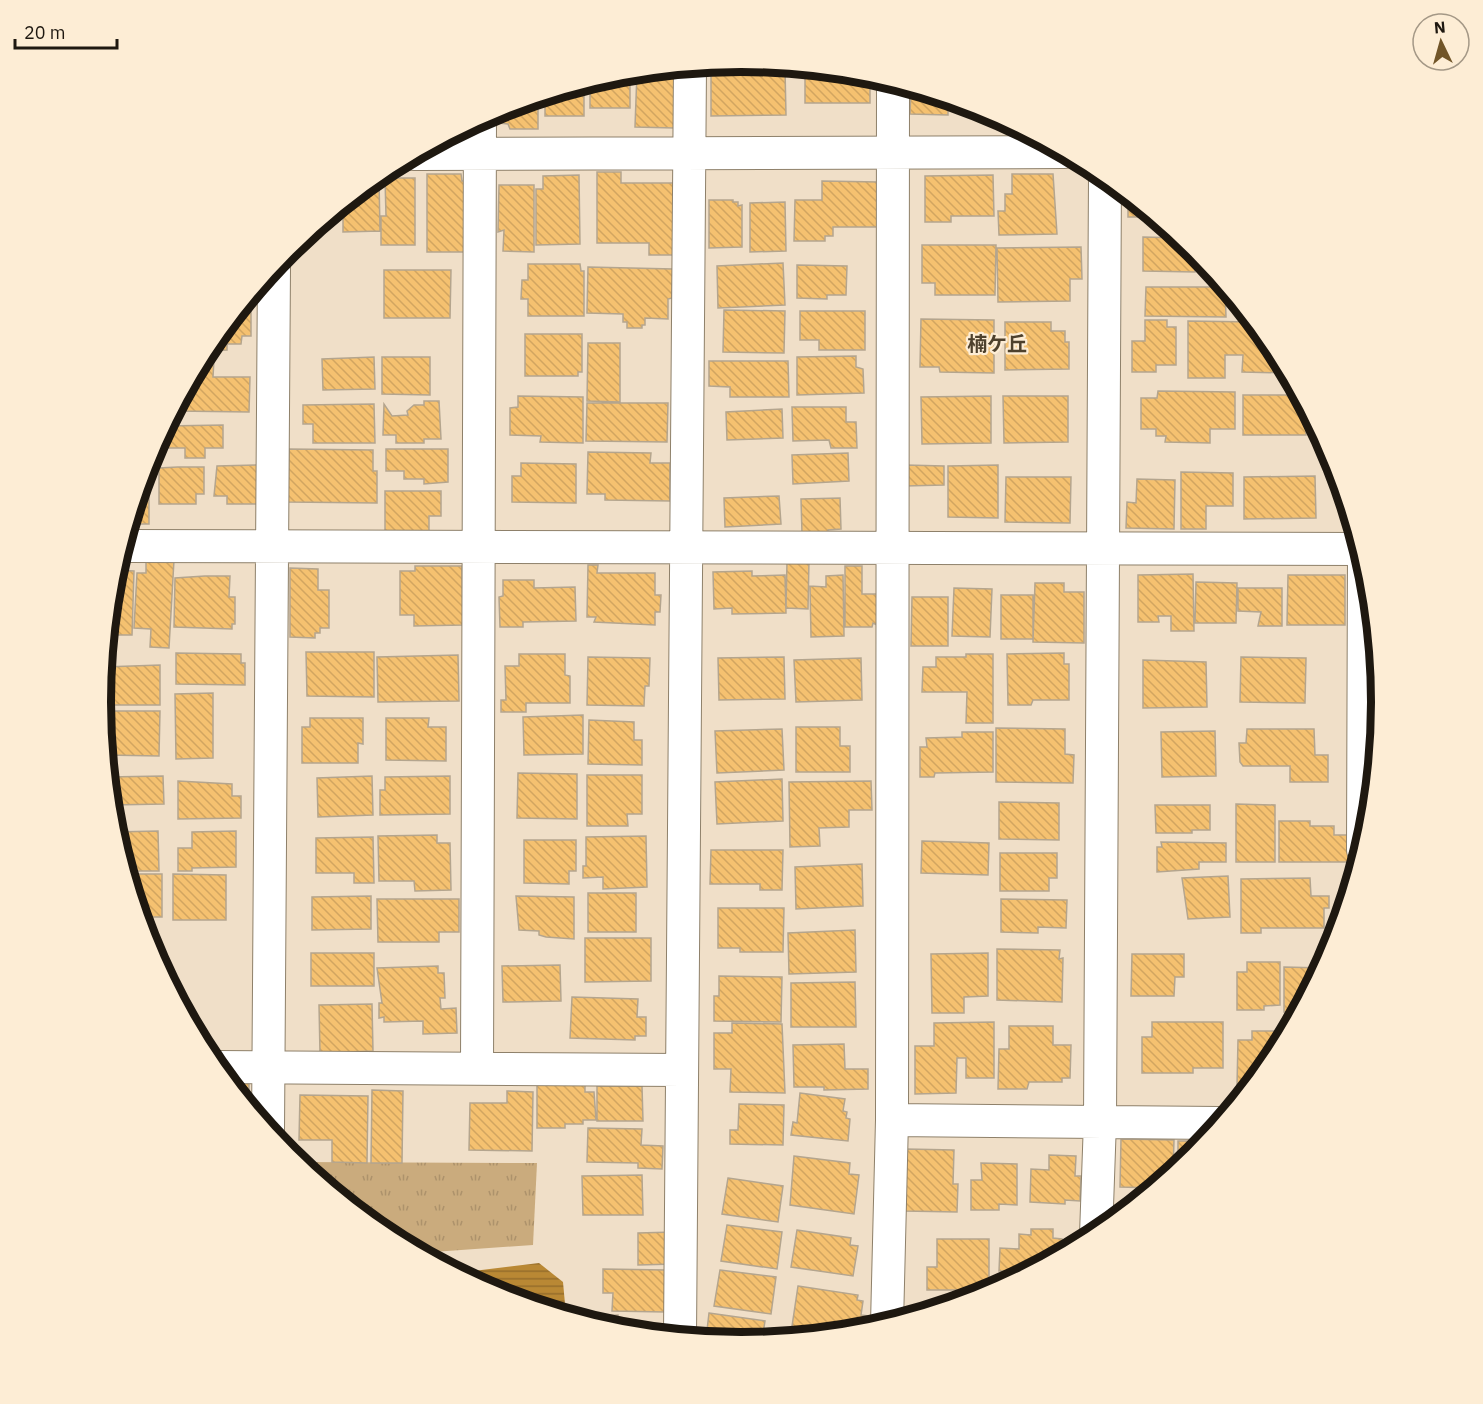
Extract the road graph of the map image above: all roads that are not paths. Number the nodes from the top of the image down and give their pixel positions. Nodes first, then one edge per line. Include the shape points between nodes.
1 (690, 74) edge
2 (893, 90) edge
3 (480, 129) edge
4 (892, 151) junction
5 (1049, 152) edge
6 (429, 154) edge
7 (689, 154) junction
8 (481, 155) junction
9 (1105, 187) edge
10 (274, 281) edge
11 (131, 546) edge
12 (890, 546) junction
13 (1101, 547) junction
14 (272, 548) junction
15 (478, 548) junction
16 (685, 548) junction
17 (1352, 549) edge
18 (1364, 607) edge
19 (1363, 801) edge
20 (229, 1067) edge
21 (268, 1068) junction
22 (477, 1069) junction
23 (682, 1070) junction
24 (268, 1117) edge
25 (891, 1120) junction
26 (1100, 1121) junction
27 (1210, 1123) edge
28 (1096, 1223) edge
29 (887, 1315) edge
30 (680, 1329) edge

1 - 7 street
2 - 4 street
3 - 8 street
4 - 5 street
4 - 7 street
4 - 12 street
6 - 8 street
7 - 8 street
7 - 16 street
8 - 15 street
9 - 13 street
10 - 14 street
11 - 14 street
12 - 13 street
12 - 16 street
12 - 25 street
13 - 17 street
13 - 26 street
14 - 15 street
14 - 21 street
15 - 16 street
15 - 22 street
16 - 23 street
18 - 19 street
20 - 21 street
21 - 22 street
21 - 24 street
22 - 23 street
23 - 30 street
25 - 26 street
25 - 29 street
26 - 27 street
26 - 28 street

